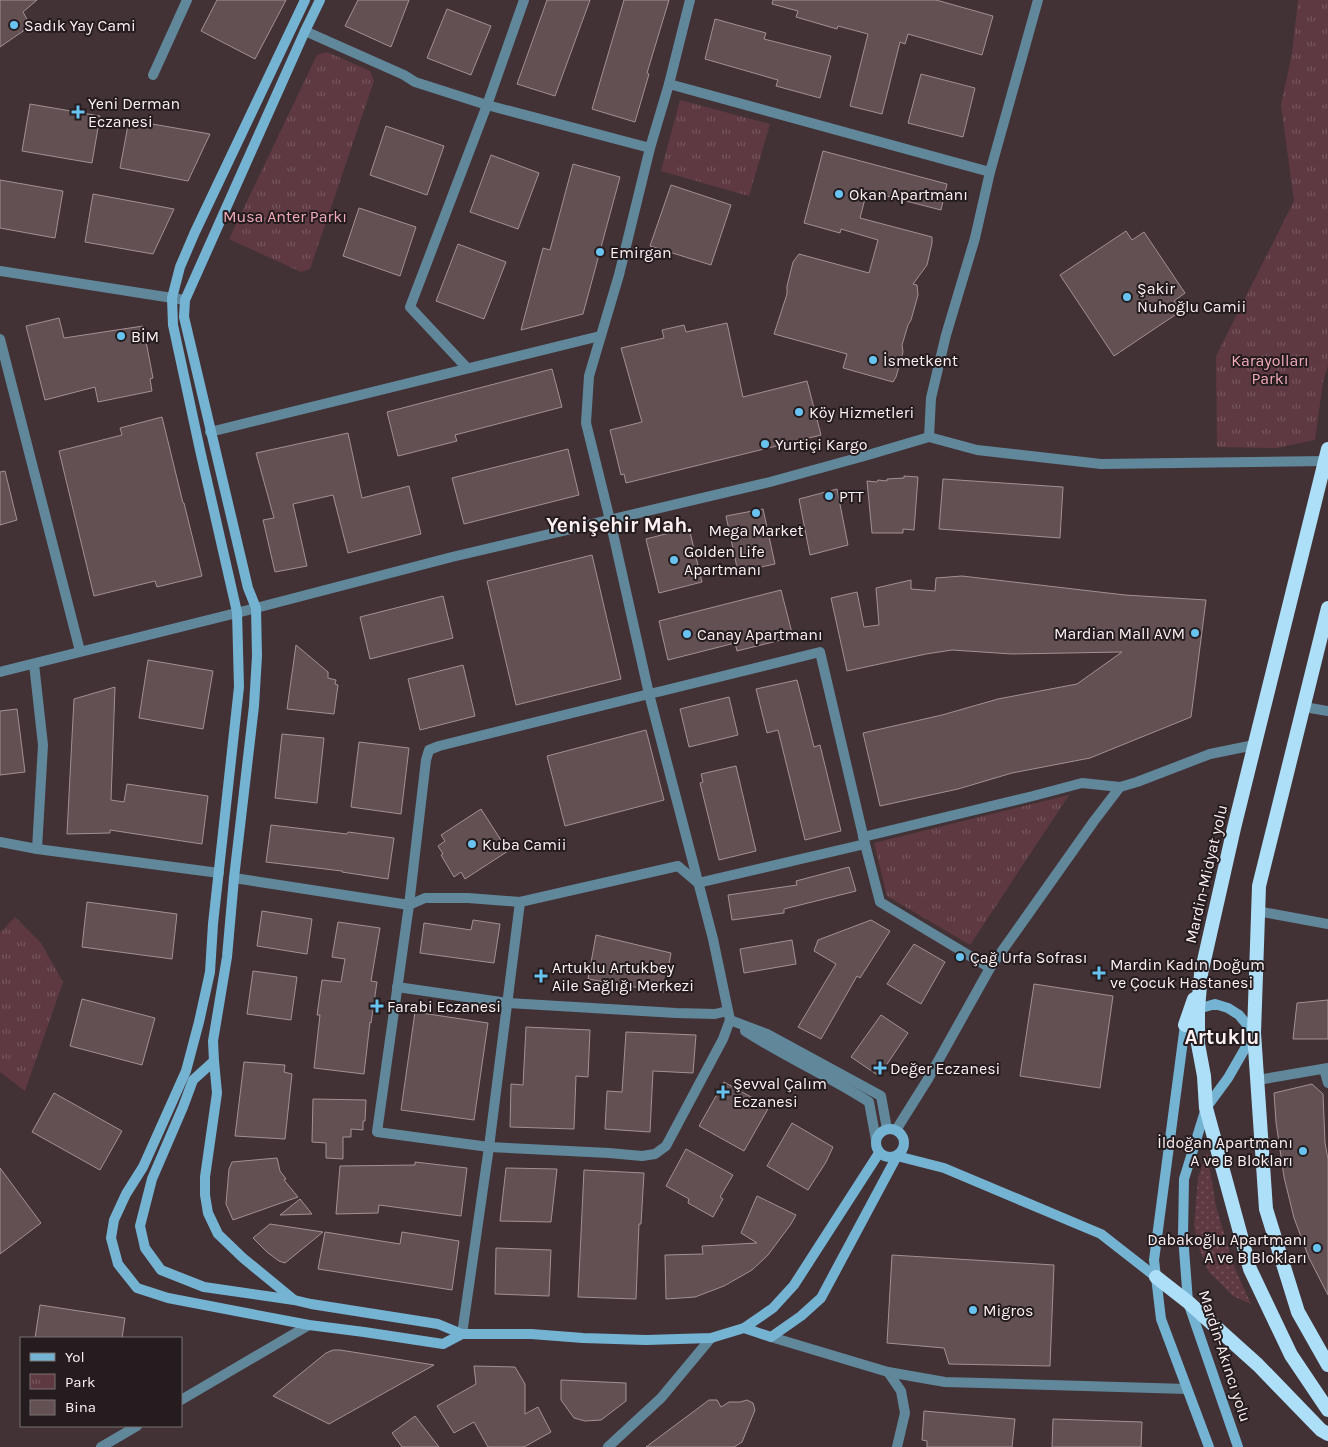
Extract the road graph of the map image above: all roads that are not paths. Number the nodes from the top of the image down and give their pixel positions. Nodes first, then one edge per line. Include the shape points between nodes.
1 (187, 0) edge
2 (305, 0) edge
3 (320, 0) edge
4 (524, 0) edge
5 (690, 0) edge
6 (1035, 1) edge
7 (305, 31) junction
8 (153, 75) dead end
9 (669, 84) junction
10 (487, 104) junction
11 (650, 148) junction
12 (990, 172) junction
13 (0, 271) edge
14 (172, 298) junction
15 (186, 300) junction
16 (600, 336) junction
17 (0, 339) edge
18 (467, 368) junction
19 (210, 432) junction
20 (929, 437) junction
21 (1327, 455) edge
22 (610, 520) junction
23 (256, 608) junction
24 (1328, 608) edge
25 (237, 612) junction
26 (80, 651) junction
27 (34, 664) junction
28 (0, 672) edge
29 (649, 694) junction
30 (1304, 707) junction
31 (1328, 711) edge
32 (1254, 745) junction
33 (1120, 787) junction
34 (864, 840) junction
35 (0, 842) edge
36 (37, 849) junction
37 (219, 873) junction
38 (234, 878) junction
39 (698, 883) junction
40 (520, 902) junction
41 (409, 905) junction
42 (1257, 912) junction
43 (1328, 924) edge
44 (990, 968) junction
45 (1201, 974) junction
46 (397, 988) junction
47 (508, 1003) junction
48 (1198, 1009) junction
49 (728, 1016) junction
50 (1185, 1025) junction
51 (1254, 1033) junction
52 (214, 1061) junction
53 (1326, 1068) edge
54 (1258, 1080) junction
55 (1328, 1082) edge
56 (1206, 1108) junction
57 (892, 1130) junction
58 (876, 1140) junction
59 (489, 1147) junction
60 (879, 1153) junction
61 (897, 1156) junction
62 (1156, 1277) junction
63 (294, 1300) junction
64 (1188, 1302) junction
65 (309, 1325) junction
66 (744, 1328) junction
67 (462, 1334) junction
68 (771, 1337) junction
69 (711, 1338) junction
70 (1328, 1365) edge
71 (888, 1372) junction
72 (1187, 1389) junction
73 (182, 1399) edge
74 (1328, 1410) edge
75 (135, 1427) edge
76 (1328, 1434) edge
77 (101, 1447) edge
78 (608, 1447) edge
79 (897, 1447) edge
80 (1209, 1447) edge
81 (1238, 1447) edge

1 - 8 street
2 - 14 main road via 195,232 180,267
3 - 7 main road
4 - 10 street
5 - 9 street
6 - 12 street
7 - 10 street via 415,82
7 - 15 main road
9 - 11 street
9 - 12 street
10 - 11 street
10 - 18 street via 410,307
11 - 16 street
12 - 20 street via 931,398
13 - 14 street
14 - 15 street
14 - 25 main road via 173,325
15 - 19 main road via 184,317
16 - 18 street
16 - 22 street via 589,376 586,423
17 - 26 street
18 - 19 street
19 - 23 main road via 248,588
20 - 21 street via 977,450 1101,464
20 - 22 street via 770,482
21 - 32 highway, Mardin-Midyat yolu
22 - 23 street
22 - 29 street
23 - 25 street
23 - 38 main road via 254,706
24 - 30 highway
25 - 26 street
25 - 37 main road via 239,687
26 - 27 street
27 - 28 street
27 - 36 street via 43,745
29 - 34 street via 820,652
29 - 39 street
29 - 41 street via 429,750
30 - 31 street
30 - 42 highway via 1259,886
32 - 33 street via 1210,754
32 - 45 highway, Mardin-Midyat yolu
33 - 34 street via 1082,783
33 - 44 street
34 - 39 street
34 - 44 street via 880,902
35 - 36 street
36 - 37 street
37 - 65 main road via 210,972 186,1071 114,1220 111,1238 118,1264 137,1288 168,1298
38 - 41 street
38 - 52 main road via 227,957 212,1041
39 - 40 street via 678,866
39 - 49 street
40 - 41 street via 425,898
40 - 47 street
41 - 46 street
42 - 43 street
42 - 51 highway
44 - 57 street via 928,1079
45 - 48 highway, Mardin-Midyat yolu
45 - 50 highway
46 - 47 street
46 - 59 street via 377,1132
47 - 49 street
47 - 59 street
48 - 50 main road
48 - 51 main road via 1215,1004 1228,1008
48 - 56 highway, Mardin-Midyat yolu via 1198,1044
49 - 57 street via 881,1096
49 - 58 street via 778,1051 869,1102
49 - 59 street via 723,1039 666,1146 655,1154 642,1156
50 - 62 main road via 1154,1260
51 - 54 highway
51 - 56 main road, Mardin-Akıncı yolu
52 - 63 main road via 217,1093 205,1177 208,1213 218,1234
52 - 63 main road via 194,1080 152,1178 140,1226 145,1248 161,1270 204,1287
53 - 54 street
53 - 55 street
54 - 70 highway via 1266,1209 1298,1312
56 - 64 main road, Mardin-Akıncı yolu via 1184,1179 1183,1236
56 - 74 highway, Mardin-Midyat yolu via 1250,1269 1291,1355
57 - 58 main road via 880,1133
57 - 61 main road via 902,1136 904,1145
58 - 60 main road
59 - 67 street
60 - 61 main road via 887,1157
60 - 66 main road via 794,1286 773,1308
61 - 62 main road via 944,1168 1101,1234
61 - 68 main road via 821,1298
62 - 64 highway
62 - 72 main road via 1161,1319
63 - 67 main road via 438,1324
64 - 76 highway
64 - 81 main road, Mardin-Akıncı yolu
65 - 67 main road via 443,1344
65 - 73 street
66 - 68 main road
66 - 69 main road
67 - 69 main road via 646,1340
68 - 71 street
69 - 78 street via 662,1398
71 - 72 street via 945,1382
71 - 79 street via 901,1391 905,1412
72 - 80 main road
75 - 77 street

